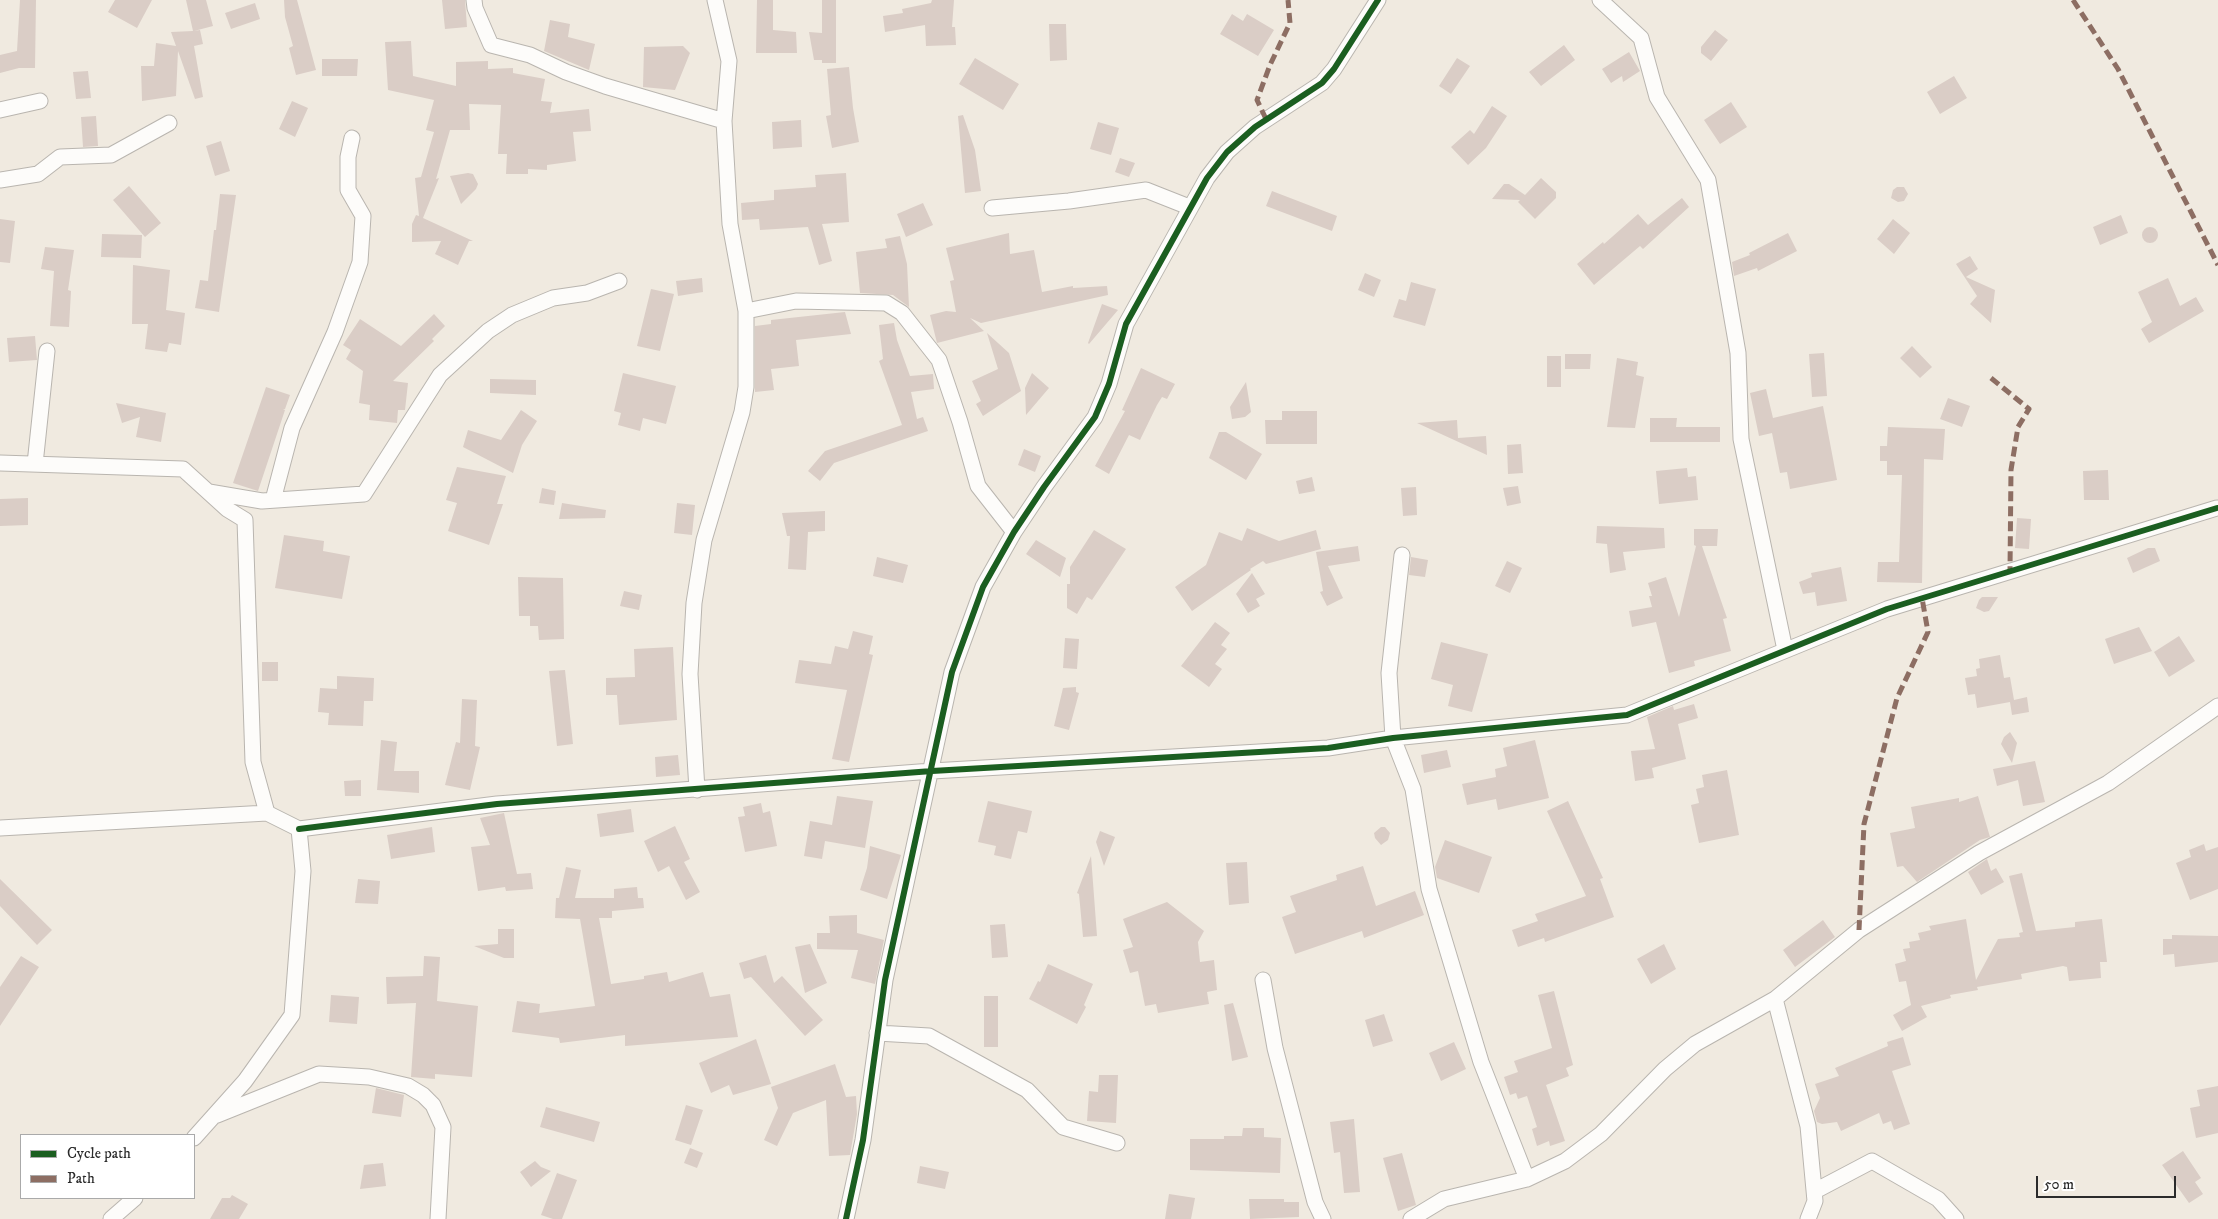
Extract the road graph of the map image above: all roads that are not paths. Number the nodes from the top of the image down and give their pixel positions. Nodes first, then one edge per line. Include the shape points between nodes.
1 (474, 0) edge
2 (715, 0) edge
3 (1378, 0) edge
4 (1600, 0) edge
5 (40, 101) dead end
6 (0, 110) edge
7 (724, 121) junction
8 (169, 123) dead end
9 (352, 138) dead end
10 (0, 180) edge
11 (1190, 207) junction
12 (992, 208) dead end
13 (619, 281) dead end
14 (746, 311) junction
15 (47, 351) dead end
16 (0, 464) edge
17 (35, 464) junction
18 (208, 492) junction
19 (273, 500) junction
20 (2217, 508) dead end
21 (1014, 532) junction
22 (1402, 556) dead end
23 (1785, 650) junction
24 (2218, 706) edge
25 (1393, 738) junction
26 (932, 771) junction
27 (697, 790) junction
28 (266, 814) junction
29 (0, 828) edge
30 (299, 829) junction
31 (1263, 980) dead end
32 (1775, 999) junction
33 (878, 1033) junction
34 (213, 1116) junction
35 (195, 1137) edge
36 (1117, 1143) dead end
37 (1527, 1179) junction
38 (1815, 1191) junction
39 (134, 1199) edge
40 (111, 1219) edge
41 (438, 1219) edge
42 (846, 1219) edge
43 (1323, 1219) edge
44 (1411, 1219) edge
45 (1808, 1219) edge
46 (1956, 1219) edge

1 - 7 street via 491,45 530,55 605,86
2 - 7 street via 729,60
3 - 11 street via 1322,83 1255,127 1227,152
4 - 23 street via 1641,38 1657,97 1708,180 1738,353 1741,439
5 - 6 street
7 - 14 street via 730,224
8 - 10 street via 111,155 60,157 38,174
9 - 19 street via 348,157 348,190 363,216 360,262 292,428
11 - 12 street via 1146,190
11 - 21 street via 1126,324 1096,417 1061,461
13 - 19 street via 587,293 553,298 512,315 488,331 440,375 364,494
14 - 21 street via 796,301 886,303 902,313 940,360 978,486
14 - 27 street via 746,387 742,412 704,540 694,603 690,674
15 - 17 street
16 - 17 street
17 - 18 street via 183,469
18 - 19 street
18 - 28 street via 245,520 253,762
20 - 23 street via 1887,609
21 - 26 street via 983,587 952,672
22 - 25 street via 1389,674
23 - 25 street via 1627,715
24 - 32 street via 2108,783 1979,853 1859,930
25 - 26 street via 1328,748
25 - 37 street via 1413,789 1429,888 1481,1062
26 - 27 street
26 - 33 street via 885,980
27 - 30 street via 497,804
28 - 29 street
28 - 30 street
30 - 34 street via 303,871 292,1015 245,1081
31 - 43 street via 1275,1048 1315,1202
32 - 37 street via 1695,1044 1665,1069 1601,1134 1565,1161
32 - 38 street via 1808,1126
33 - 36 street via 929,1036 1026,1090 1063,1127
33 - 42 street via 863,1140
34 - 35 street
34 - 41 street via 319,1074 369,1077 408,1086 423,1094 433,1105 443,1127
37 - 44 street via 1444,1199
38 - 45 street
38 - 46 street via 1872,1161 1938,1198
39 - 40 street

